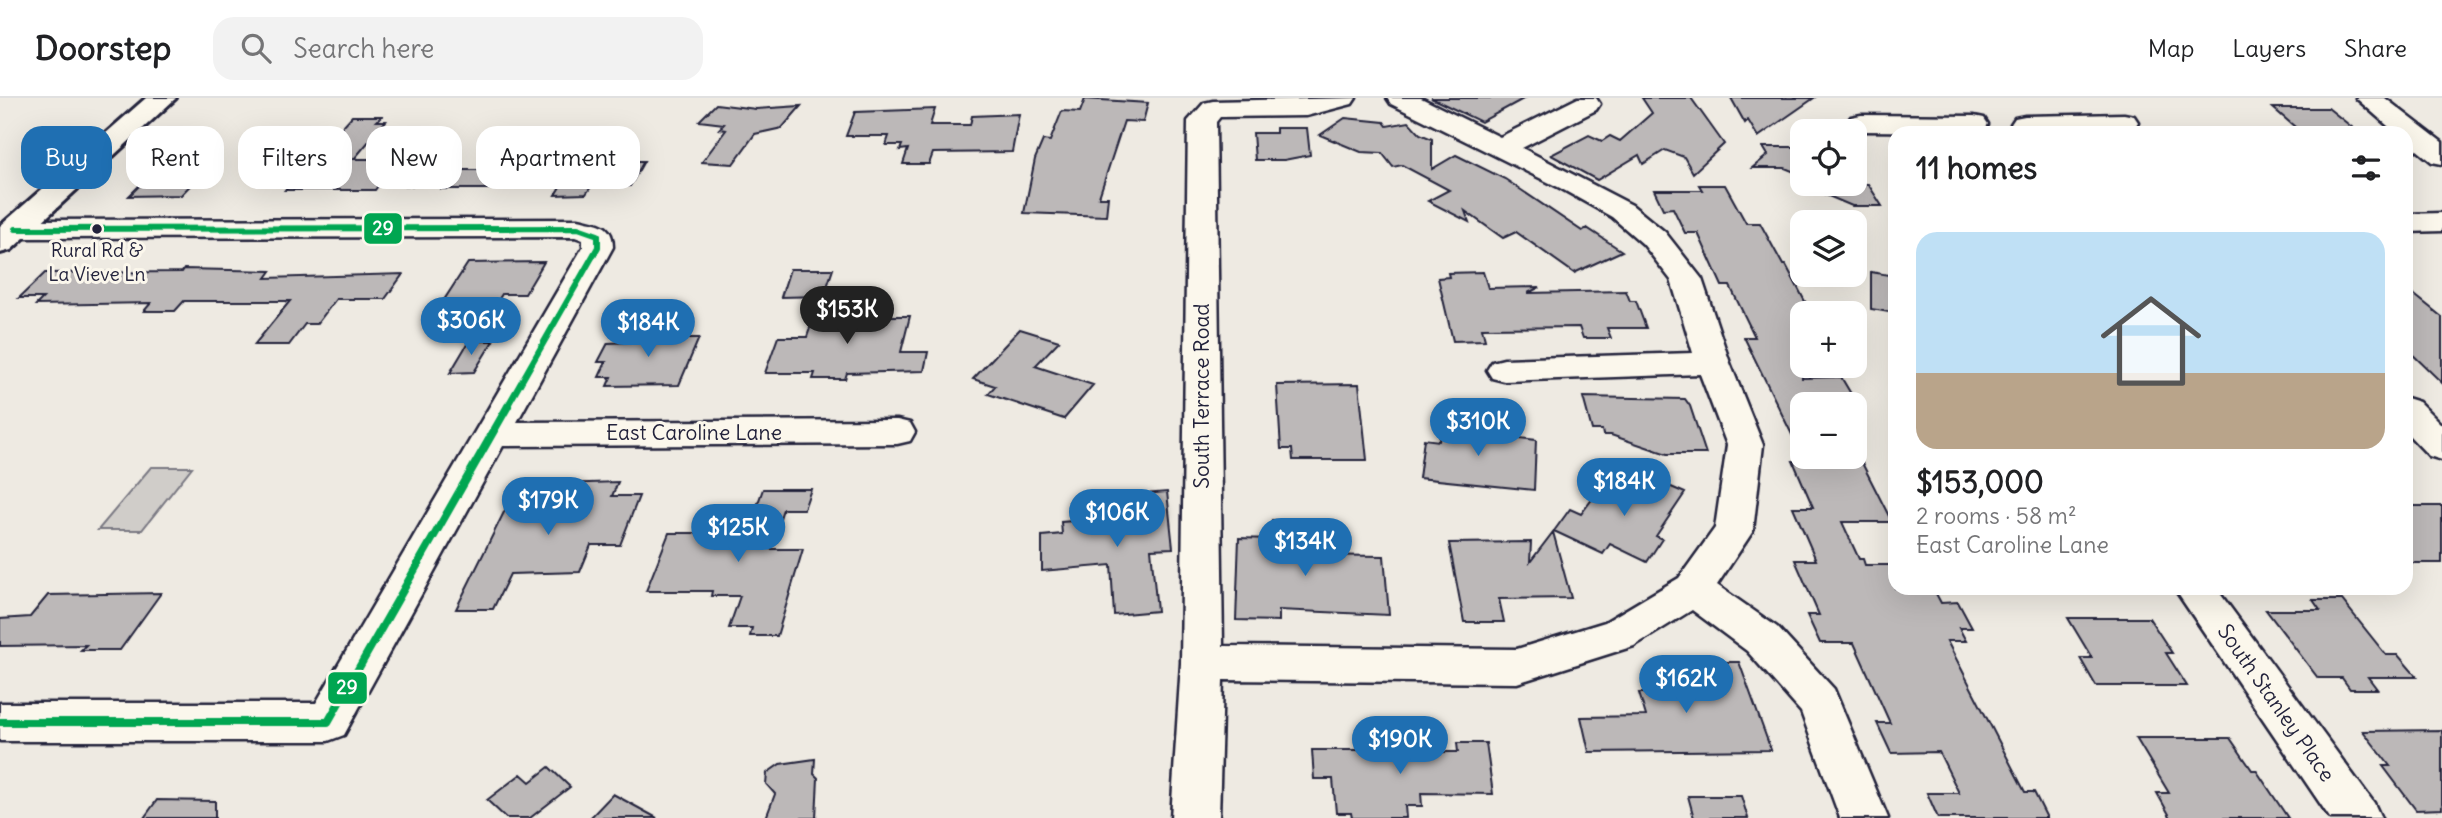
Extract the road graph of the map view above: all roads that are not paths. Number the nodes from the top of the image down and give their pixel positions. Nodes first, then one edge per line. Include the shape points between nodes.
1 (162, 98) edge
2 (1343, 98) edge
3 (1400, 98) edge
4 (2369, 98) edge
5 (1587, 104) dead end
6 (1988, 118) edge
7 (2124, 122) dead end
8 (1867, 123) edge
9 (2019, 126) edge
10 (2059, 126) edge
11 (2404, 126) edge
12 (2413, 133) edge
13 (1502, 147) junction
14 (2442, 156) edge
15 (2442, 222) edge
16 (2413, 223) edge
17 (8, 236) edge
18 (1713, 363) junction
19 (1504, 370) dead end
20 (2413, 417) edge
21 (897, 432) dead end
22 (491, 434) junction
23 (2442, 447) edge
24 (1693, 589) junction
25 (2199, 595) edge
26 (1202, 663) junction
27 (0, 722) edge
28 (1195, 818) edge
29 (1864, 818) edge
30 (2357, 818) edge

1 - 17 main road
2 - 26 street, South Terrace Road via 1306,108 1213,109 1202,121
3 - 13 street
4 - 11 street
5 - 13 street
6 - 8 street
6 - 9 street
7 - 10 street
12 - 14 street
13 - 18 street via 1622,211 1654,237 1686,279
15 - 16 street
17 - 22 street via 578,228 598,235 598,247
18 - 19 street
18 - 24 street via 1745,445 1734,531
20 - 23 street
21 - 22 street, East Caroline Lane
22 - 27 street via 328,722
24 - 26 street via 1619,634 1517,666
24 - 29 street via 1762,639 1819,702
25 - 30 street, South Stanley Place
26 - 28 street, South Terrace Road

